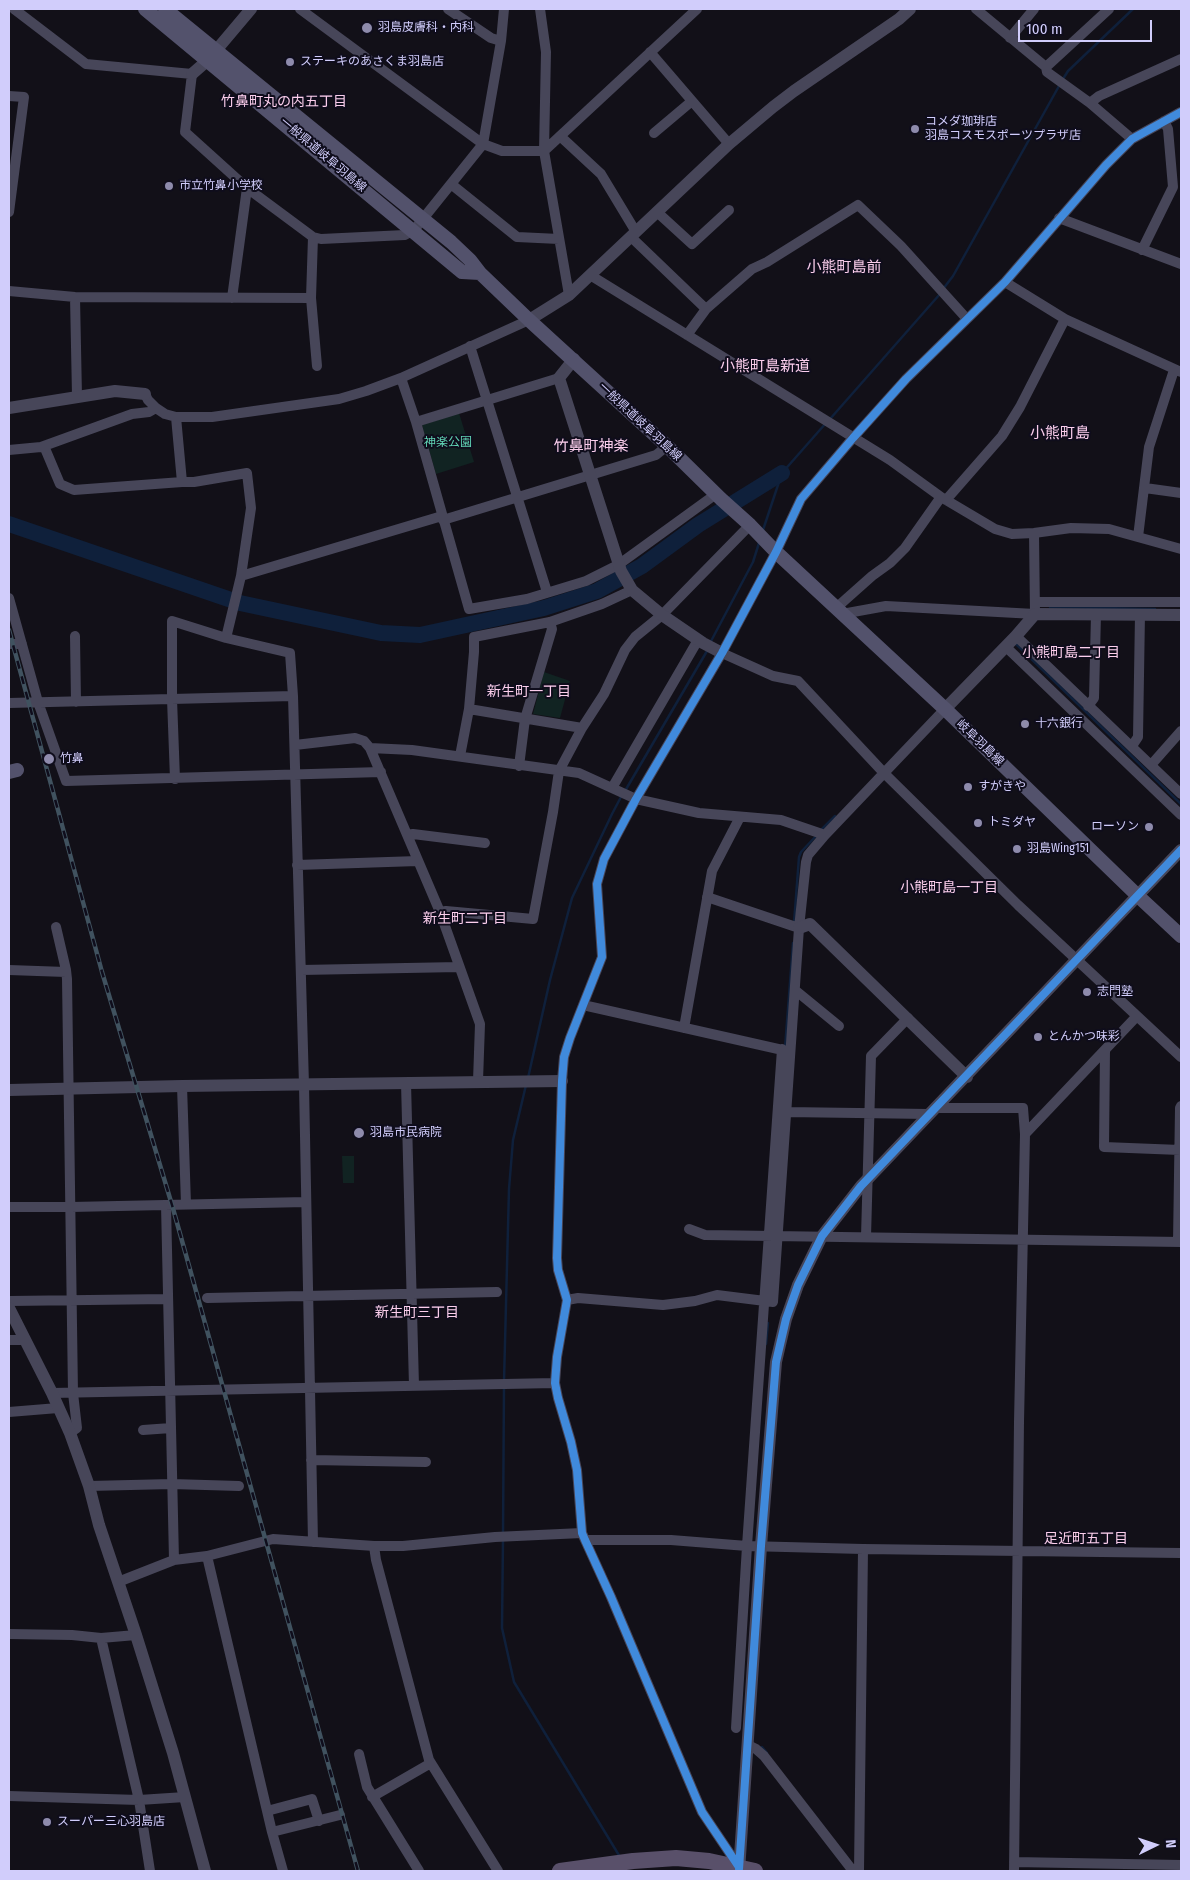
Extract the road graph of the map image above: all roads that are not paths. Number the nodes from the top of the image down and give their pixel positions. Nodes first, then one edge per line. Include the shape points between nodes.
1 (14, 9) edge
2 (145, 9) edge
3 (165, 9) edge
4 (251, 9) edge
5 (300, 9) edge
6 (448, 9) edge
7 (504, 9) edge
8 (540, 9) edge
9 (697, 9) edge
10 (910, 9) edge
11 (976, 9) edge
12 (1034, 9) edge
13 (1109, 9) edge
14 (897, 14) edge
15 (1010, 38) junction
16 (501, 41) junction
17 (650, 52) junction
18 (212, 55) junction
19 (1181, 59) edge
20 (1048, 71) junction
21 (192, 74) junction
22 (9, 96) edge
23 (692, 101) junction
24 (1090, 104) junction
25 (1181, 112) edge
26 (1164, 121) junction
27 (654, 133) dead end
28 (560, 136) junction
29 (1132, 139) junction
30 (483, 144) junction
31 (729, 144) junction
32 (1169, 144) junction
33 (1181, 150) edge
34 (544, 151) junction
35 (451, 184) junction
36 (247, 188) junction
37 (729, 210) dead end
38 (9, 212) edge
39 (657, 212) junction
40 (1059, 218) junction
41 (423, 219) junction
42 (414, 230) junction
43 (634, 234) junction
44 (313, 237) junction
45 (559, 239) junction
46 (1142, 250) junction
47 (1181, 264) edge
48 (480, 274) junction
49 (590, 275) junction
50 (1005, 282) junction
51 (9, 291) edge
52 (569, 295) junction
53 (75, 297) junction
54 (232, 298) junction
55 (311, 298) junction
56 (706, 309) junction
57 (967, 319) junction
58 (1064, 319) junction
59 (529, 320) junction
60 (688, 335) junction
61 (470, 346) junction
62 (574, 359) junction
63 (317, 366) dead end
64 (1178, 371) edge
65 (401, 378) junction
66 (559, 378) junction
67 (145, 394) joint
68 (77, 396) junction
69 (487, 400) junction
70 (9, 408) edge
71 (156, 408) junction
72 (176, 417) junction
73 (416, 422) junction
74 (853, 438) junction
75 (44, 446) junction
76 (668, 446) junction
77 (9, 450) edge
78 (589, 475) junction
79 (182, 482) junction
80 (1145, 488) junction
81 (1181, 493) edge
82 (517, 497) junction
83 (718, 497) junction
84 (944, 498) junction
85 (443, 518) junction
86 (752, 526) junction
87 (1034, 533) junction
88 (1138, 537) junction
89 (773, 548) junction
90 (1181, 549) edge
91 (619, 568) junction
92 (241, 576) junction
93 (630, 588) junction
94 (547, 592) junction
95 (9, 598) edge
96 (1181, 602) edge
97 (1036, 608) junction
98 (1114, 608) junction
99 (839, 611) junction
100 (1096, 614) junction
101 (1140, 614) junction
102 (662, 615) junction
103 (1181, 615) edge
104 (550, 622) junction
105 (75, 636) dead end
106 (1016, 636) junction
107 (226, 638) junction
108 (700, 641) junction
109 (9, 644) edge
110 (22, 644) junction
111 (1006, 647) junction
112 (720, 652) junction
113 (293, 696) junction
114 (172, 699) junction
115 (38, 702) junction
116 (76, 702) junction
117 (9, 704) edge
118 (1088, 706) junction
119 (469, 709) junction
120 (945, 709) junction
121 (525, 719) junction
122 (582, 728) junction
123 (1181, 730) edge
124 (294, 745) junction
125 (1132, 746) junction
126 (370, 748) junction
127 (460, 756) junction
128 (1151, 765) junction
129 (518, 766) junction
130 (559, 771) junction
131 (381, 772) junction
132 (884, 773) junction
133 (294, 776) junction
134 (175, 779) junction
135 (614, 789) junction
136 (1181, 794) edge
137 (633, 798) junction
138 (1181, 815) edge
139 (740, 817) junction
140 (408, 835) junction
141 (824, 835) junction
142 (486, 843) dead end
143 (1181, 850) edge
144 (418, 861) junction
145 (297, 865) junction
146 (1138, 896) junction
147 (707, 897) junction
148 (440, 912) junction
149 (56, 926) dead end
150 (799, 928) junction
151 (1181, 936) edge
152 (1078, 960) junction
153 (459, 967) junction
154 (9, 970) edge
155 (301, 970) junction
156 (66, 972) junction
157 (795, 990) junction
158 (583, 1004) junction
159 (1137, 1016) junction
160 (908, 1018) junction
161 (839, 1026) dead end
162 (684, 1028) junction
163 (786, 1050) junction
164 (1105, 1052) junction
165 (1181, 1057) edge
166 (967, 1077) junction
167 (478, 1081) junction
168 (562, 1081) junction
169 (406, 1083) junction
170 (304, 1085) junction
171 (182, 1086) junction
172 (69, 1089) junction
173 (9, 1090) edge
174 (1181, 1106) edge
175 (932, 1111) junction
176 (786, 1112) junction
177 (870, 1114) junction
178 (1025, 1134) junction
179 (1180, 1150) junction
180 (868, 1179) junction
181 (306, 1202) junction
182 (186, 1204) junction
183 (166, 1205) junction
184 (9, 1206) edge
185 (71, 1207) junction
186 (689, 1229) dead end
187 (773, 1236) junction
188 (822, 1236) junction
189 (866, 1237) junction
190 (1024, 1240) junction
191 (1180, 1242) edge
192 (497, 1292) dead end
193 (412, 1293) junction
194 (308, 1295) junction
195 (207, 1298) dead end
196 (168, 1299) junction
197 (72, 1300) junction
198 (567, 1300) junction
199 (9, 1301) edge
200 (765, 1302) junction
201 (9, 1308) edge
202 (9, 1340) edge
203 (25, 1340) junction
204 (555, 1383) junction
205 (414, 1386) junction
206 (310, 1388) junction
207 (171, 1391) junction
208 (52, 1392) junction
209 (73, 1393) junction
210 (58, 1408) junction
211 (9, 1412) edge
212 (172, 1428) junction
213 (143, 1430) dead end
214 (70, 1433) junction
215 (311, 1460) junction
216 (426, 1462) dead end
217 (172, 1484) junction
218 (89, 1486) junction
219 (239, 1486) dead end
220 (584, 1537) junction
221 (313, 1542) junction
222 (374, 1546) junction
223 (747, 1546) junction
224 (761, 1546) junction
225 (863, 1549) junction
226 (1018, 1550) junction
227 (1181, 1553) edge
228 (207, 1556) junction
229 (174, 1560) junction
230 (118, 1582) junction
231 (9, 1634) edge
232 (136, 1635) junction
233 (101, 1638) junction
234 (736, 1728) dead end
235 (748, 1745) junction
236 (358, 1754) dead end
237 (431, 1763) junction
238 (9, 1796) edge
239 (185, 1797) junction
240 (372, 1797) junction
241 (139, 1800) junction
242 (267, 1811) junction
243 (340, 1816) dead end
244 (319, 1821) junction
245 (272, 1832) junction
246 (1181, 1865) edge
247 (1014, 1867) edge
248 (1170, 1868) edge
249 (745, 1870) edge
250 (150, 1871) edge
251 (205, 1871) edge
252 (283, 1871) edge
253 (419, 1871) edge
254 (498, 1871) edge
255 (560, 1871) edge
256 (852, 1871) edge
257 (859, 1871) edge

1 - 21 street via 86,64
2 - 18 main road, 一般県道岐阜羽島線
3 - 18 main road, 一般県道岐阜羽島線
4 - 18 street
5 - 30 street
6 - 16 street via 491,38
7 - 16 street
8 - 34 street via 546,52
9 - 17 street
10 - 14 street
11 - 15 street
12 - 15 street
13 - 20 street
14 - 31 street
15 - 20 street
16 - 30 street
17 - 23 street
17 - 28 street
18 - 21 street
18 - 41 main road, 一般県道岐阜羽島線
18 - 42 main road, 一般県道岐阜羽島線
19 - 24 street via 1099,96
20 - 24 street
21 - 36 street via 185,132
22 - 38 street via 24,97
23 - 27 street
23 - 31 street
24 - 29 street
25 - 26 street
26 - 29 street
26 - 32 street
28 - 34 street
28 - 43 street via 601,174
29 - 40 street
30 - 34 street via 502,151
30 - 35 street
31 - 39 street
32 - 33 street
32 - 46 street via 1173,186
34 - 45 street
35 - 41 street
35 - 45 street via 517,237
36 - 44 street
36 - 54 street
37 - 39 street via 692,244
39 - 43 street
40 - 46 street
40 - 50 street
41 - 42 street
41 - 48 main road, 一般県道岐阜羽島線 via 470,260
42 - 44 street via 405,235
42 - 48 main road, 一般県道岐阜羽島線 via 462,272
43 - 49 street
43 - 56 street
44 - 55 street
45 - 52 street
46 - 47 street
48 - 59 main road, 一般県道岐阜羽島線
49 - 52 street
49 - 60 street
50 - 57 street
50 - 58 street
51 - 53 street
52 - 59 street
53 - 54 street
53 - 68 street
54 - 55 street
55 - 63 street
56 - 57 street via 752,269 858,204
56 - 60 street
57 - 74 street via 906,379
58 - 64 street
58 - 84 street via 1006,428
59 - 61 street
59 - 62 main road, 一般県道岐阜羽島線
60 - 74 street
61 - 65 street
61 - 69 street
62 - 66 street
62 - 76 main road, 一般県道岐阜羽島線
64 - 80 street via 1149,447
65 - 72 street via 339,399 212,417
65 - 73 street
66 - 69 street
66 - 78 street
67 - 68 street via 115,392
67 - 71 street
68 - 70 street
69 - 73 street
69 - 82 street
71 - 72 street
71 - 75 street
72 - 79 street
73 - 85 street
74 - 84 street
74 - 89 street via 802,499
75 - 77 street
75 - 79 street via 60,484 74,490
76 - 78 street via 656,456
76 - 83 main road, 一般県道岐阜羽島線
78 - 82 street
78 - 91 street
79 - 92 street via 247,474 251,508
80 - 81 street
80 - 88 street
82 - 85 street
82 - 94 street
83 - 86 main road, 一般県道岐阜羽島線
83 - 91 street
84 - 87 street via 995,529 1012,534
84 - 99 street via 905,548 872,576
85 - 92 street
85 - 94 street via 469,609 527,599
86 - 89 main road, 一般県道岐阜羽島線
86 - 102 street
87 - 88 street via 1092,528
87 - 97 street
88 - 90 street
89 - 99 main road, 岐阜羽島線
89 - 112 street
91 - 93 street
91 - 94 street
92 - 107 street
93 - 102 street
93 - 104 street via 602,604
95 - 110 street
96 - 98 street
97 - 98 street
97 - 99 street via 886,606
97 - 100 street
97 - 106 street
98 - 100 street
98 - 101 street
99 - 120 main road, 岐阜羽島線
100 - 118 street via 1094,698
101 - 103 street
101 - 125 street via 1138,737
102 - 108 street
102 - 122 street via 635,637 625,650 604,694
104 - 119 street via 474,637
104 - 121 street via 552,629
105 - 116 street
106 - 111 street
106 - 118 street
107 - 113 street via 290,653
107 - 114 street via 172,621
108 - 112 street
108 - 135 street
109 - 110 street
110 - 115 street
111 - 120 street
111 - 138 street
112 - 132 street via 774,676 798,682
112 - 137 street
113 - 114 street
113 - 124 street
114 - 116 street
114 - 134 street
115 - 116 street
115 - 117 street
115 - 134 street via 66,781
118 - 125 street
119 - 121 street
119 - 127 street
120 - 132 street
120 - 146 main road, 岐阜羽島線
121 - 122 street
121 - 129 street
122 - 130 street
123 - 128 street
124 - 126 street via 355,738
124 - 133 street
125 - 128 street
126 - 127 street
126 - 131 street
127 - 129 street
128 - 136 street
129 - 130 street
130 - 135 street via 579,773
130 - 148 street via 533,919
131 - 133 street
131 - 140 street
132 - 141 street
132 - 152 street
133 - 134 street
133 - 145 street
135 - 137 street
137 - 139 street via 699,813
137 - 158 street via 604,859 597,884 602,957
139 - 141 street via 781,820
139 - 147 street via 712,871
140 - 142 street
140 - 144 street
141 - 150 street via 806,862
143 - 146 street
144 - 145 street
144 - 148 street
145 - 155 street
146 - 151 main road, 岐阜羽島線
146 - 152 street
147 - 150 street
147 - 162 street
148 - 153 street
149 - 156 street
150 - 157 street
150 - 160 street via 810,924
152 - 159 street
152 - 166 street
153 - 155 street
153 - 167 street via 480,1024
154 - 156 street
155 - 170 street
156 - 172 street
157 - 161 street
157 - 163 street
158 - 162 street
158 - 168 street via 564,1057
159 - 164 street
159 - 165 street
160 - 166 street
160 - 177 street via 871,1056
162 - 163 street
163 - 176 street
163 - 187 street
164 - 178 street
164 - 179 street via 1104,1147
166 - 175 street
167 - 168 street
167 - 169 street
168 - 198 street via 557,1258
169 - 170 street
169 - 193 street
170 - 171 street
170 - 181 street
171 - 172 street
171 - 182 street
172 - 173 street
172 - 185 street
174 - 179 street
175 - 177 street
175 - 178 street via 1023,1108
175 - 180 street
176 - 177 street
176 - 187 street
177 - 180 street
178 - 190 street
179 - 191 street
180 - 188 street
180 - 189 street
181 - 182 street
181 - 194 street
182 - 183 street
183 - 185 street
183 - 196 street
184 - 185 street
185 - 197 street
186 - 187 street via 705,1235
187 - 188 street
187 - 200 street
188 - 189 street
188 - 224 street via 798,1285 776,1362
189 - 190 street
190 - 191 street
190 - 226 street
192 - 193 street
193 - 194 street
193 - 205 street
194 - 195 street
194 - 206 street
196 - 197 street
196 - 207 street
197 - 199 street
197 - 209 street
198 - 200 street via 578,1298 663,1305 717,1295
198 - 204 street
200 - 223 street
201 - 203 street
202 - 203 street
203 - 208 street
204 - 205 street
204 - 220 street via 577,1470
205 - 206 street
206 - 207 street
206 - 215 street
207 - 209 street
207 - 212 street
208 - 209 street
208 - 210 street
209 - 214 street via 77,1428
210 - 211 street
210 - 214 street
212 - 213 street
212 - 217 street
214 - 218 street
215 - 216 street
215 - 221 street
217 - 218 street
217 - 219 street
217 - 229 street
218 - 230 street
220 - 222 street via 514,1535
220 - 223 street
220 - 249 street via 702,1812
221 - 222 street
221 - 228 street via 274,1539
222 - 237 street
223 - 224 street
223 - 234 street
224 - 225 street
224 - 235 street
225 - 226 street
225 - 257 street
226 - 227 street
226 - 247 street
228 - 229 street
228 - 242 street
229 - 230 street
230 - 232 street
231 - 233 street
232 - 233 street
232 - 239 street
233 - 241 street
235 - 249 street
235 - 256 street via 764,1756
236 - 240 street via 366,1787
237 - 240 street
237 - 254 street
238 - 241 street
239 - 241 street
239 - 251 street
240 - 253 street
241 - 250 street
242 - 244 street via 312,1799
242 - 245 street
243 - 244 street
244 - 245 street
245 - 252 street
246 - 248 street
247 - 248 street
249 - 255 main road via 709,1861 676,1858 633,1860

